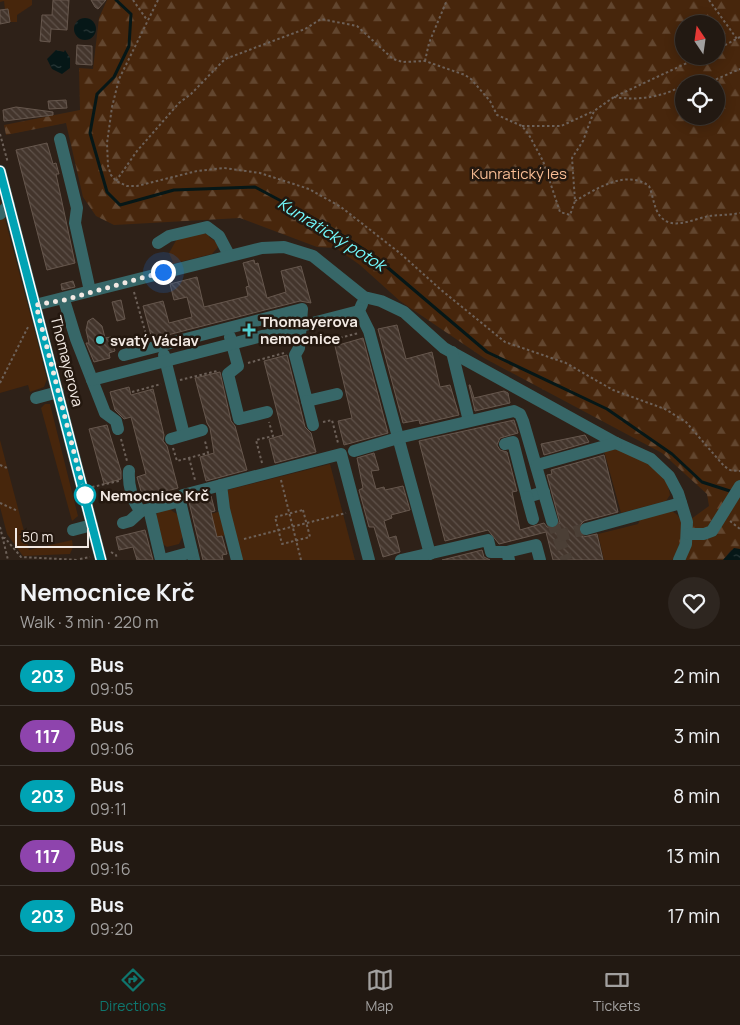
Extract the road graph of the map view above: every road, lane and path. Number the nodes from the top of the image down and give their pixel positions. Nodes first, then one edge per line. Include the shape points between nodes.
1 (133, 0) edge
2 (158, 0) edge
3 (447, 0) edge
4 (710, 0) edge
5 (147, 20) junction
6 (740, 37) edge
7 (737, 39) junction
8 (725, 45) edge
9 (425, 61) junction
10 (683, 65) edge
11 (740, 69) edge
12 (725, 75) edge
13 (675, 90) edge
14 (614, 97) junction
15 (594, 111) junction
16 (522, 126) junction
17 (60, 139) dead end
18 (0, 171) edge
19 (116, 181) junction
20 (575, 201) junction
21 (4, 209) edge
22 (740, 213) edge
23 (158, 243) dead end
24 (229, 255) junction
25 (130, 280) junction
26 (90, 290) junction
27 (364, 297) junction
28 (64, 300) junction
29 (37, 310) junction
30 (359, 311) junction
31 (301, 326) junction
32 (228, 327) junction
33 (369, 331) junction
34 (232, 344) junction
35 (163, 345) junction
36 (150, 348) junction
37 (299, 348) junction
38 (452, 352) junction
39 (124, 355) dead end
40 (165, 361) junction
41 (238, 366) junction
42 (221, 370) dead end
43 (92, 380) junction
44 (170, 382) junction
45 (0, 383) edge
46 (58, 392) junction
47 (132, 392) dead end
48 (337, 394) dead end
49 (36, 398) dead end
50 (307, 401) junction
51 (267, 412) joint
52 (332, 420) dead end
53 (469, 421) junction
54 (313, 425) dead end
55 (118, 429) joint
56 (202, 430) dead end
57 (184, 435) junction
58 (398, 438) junction
59 (171, 439) dead end
60 (616, 443) junction
61 (505, 444) dead end
62 (340, 450) dead end
63 (354, 450) dead end
64 (208, 453) dead end
65 (189, 458) junction
66 (177, 461) dead end
67 (0, 465) edge
68 (537, 465) junction
69 (7, 468) dead end
70 (264, 470) dead end
71 (278, 470) junction
72 (740, 471) edge
73 (129, 475) junction
74 (221, 485) junction
75 (92, 488) dead end
76 (197, 488) dead end
77 (738, 490) edge
78 (544, 492) junction
79 (527, 497) junction
80 (180, 501) junction
81 (0, 503) edge
82 (681, 503) junction
83 (145, 510) junction
84 (18, 511) dead end
85 (357, 511) junction
86 (289, 513) junction
87 (533, 519) dead end
88 (552, 521) tunnel mouth
89 (123, 523) dead end
90 (306, 523) junction
91 (92, 525) junction
92 (0, 527) edge
93 (293, 527) junction
94 (586, 529) tunnel mouth
95 (73, 530) dead end
96 (279, 530) junction
97 (688, 534) junction
98 (2, 538) junction
99 (296, 540) junction
100 (232, 542) junction
101 (430, 554) junction
102 (101, 556) edge
103 (193, 556) edge
104 (508, 556) edge
105 (21, 559) edge
106 (117, 559) dead end
107 (8, 560) edge
108 (79, 560) edge
109 (162, 560) edge
110 (237, 560) edge
111 (301, 560) edge
112 (369, 560) edge
113 (401, 560) edge
114 (540, 560) edge
115 (679, 560) edge

1 - 5 path
2 - 5 path
3 - 9 path
4 - 7 path
5 - 19 path via 119,79 112,106 107,143 108,166
6 - 7 path
7 - 8 path
9 - 16 path via 465,75 482,90 497,115
9 - 19 path via 393,59 357,26 314,21 305,29 225,59 179,103 137,151
10 - 14 path
11 - 12 path
13 - 14 path via 631,100
14 - 15 path
15 - 16 path via 561,126
15 - 20 path via 583,141 572,158
16 - 20 path via 543,161 560,212 570,215
17 - 26 street via 77,208 75,223
18 - 21 street, Thomayerova
19 - 72 path via 137,186 197,171 224,168 260,173 308,189 340,207 371,231 505,342 566,363 613,390 664,409 686,422 724,466
20 - 22 path via 603,185 635,180 649,186 659,215 667,222 681,223
21 - 29 street, Thomayerova
23 - 24 street via 169,236 207,227 220,236
24 - 25 street
24 - 27 street via 284,247 313,256
25 - 26 street
25 - 36 path
26 - 28 street
27 - 30 street
27 - 38 street via 404,312
28 - 29 street
28 - 43 street
29 - 45 path
29 - 46 street, Thomayerova
30 - 31 street
30 - 33 street
31 - 32 street via 302,309
31 - 34 street
31 - 37 street
32 - 34 street
32 - 35 street
33 - 37 path
33 - 58 street
34 - 40 street
34 - 41 street
35 - 36 street
35 - 40 street
36 - 39 street
37 - 41 path
37 - 50 street via 295,355
38 - 53 street
38 - 60 street
40 - 43 street
40 - 44 street
41 - 51 street via 228,374 238,419
42 - 44 path
43 - 55 street via 105,413 116,421
44 - 47 path
44 - 57 street
46 - 49 street
46 - 91 street, Thomayerova
48 - 50 street
50 - 54 street
51 - 70 path via 273,436 256,440
52 - 62 path
53 - 58 street
53 - 68 street via 507,412 520,414
55 - 73 path
56 - 57 street
57 - 59 street
58 - 63 street
58 - 101 street
60 - 68 street
60 - 82 street via 651,459 669,476
61 - 79 street via 513,442
64 - 65 path
65 - 66 path
65 - 76 path
67 - 69 path
68 - 78 street
71 - 74 street
71 - 85 street via 341,454
71 - 86 path
73 - 75 path
73 - 83 street via 135,505
74 - 80 street via 183,495
74 - 100 street
77 - 97 street via 712,531
78 - 79 street
78 - 88 street
79 - 87 street
80 - 83 street
80 - 103 street
81 - 84 path
82 - 94 street
82 - 97 street
83 - 89 street
83 - 109 street
85 - 90 path
85 - 112 street
86 - 90 path via 303,510
86 - 93 path
86 - 96 path via 275,517
90 - 93 path
90 - 99 path via 310,537
91 - 95 street
91 - 102 street, Thomayerova
92 - 98 path
93 - 96 path
93 - 99 path
96 - 99 path via 282,544
96 - 100 path
97 - 115 street
98 - 105 path
98 - 107 path
99 - 111 path
100 - 110 street
101 - 104 street via 488,540 491,552
101 - 113 street
102 - 106 path via 116,555
102 - 108 path
103 - 109 street
104 - 114 street via 536,545
105 - 108 path

